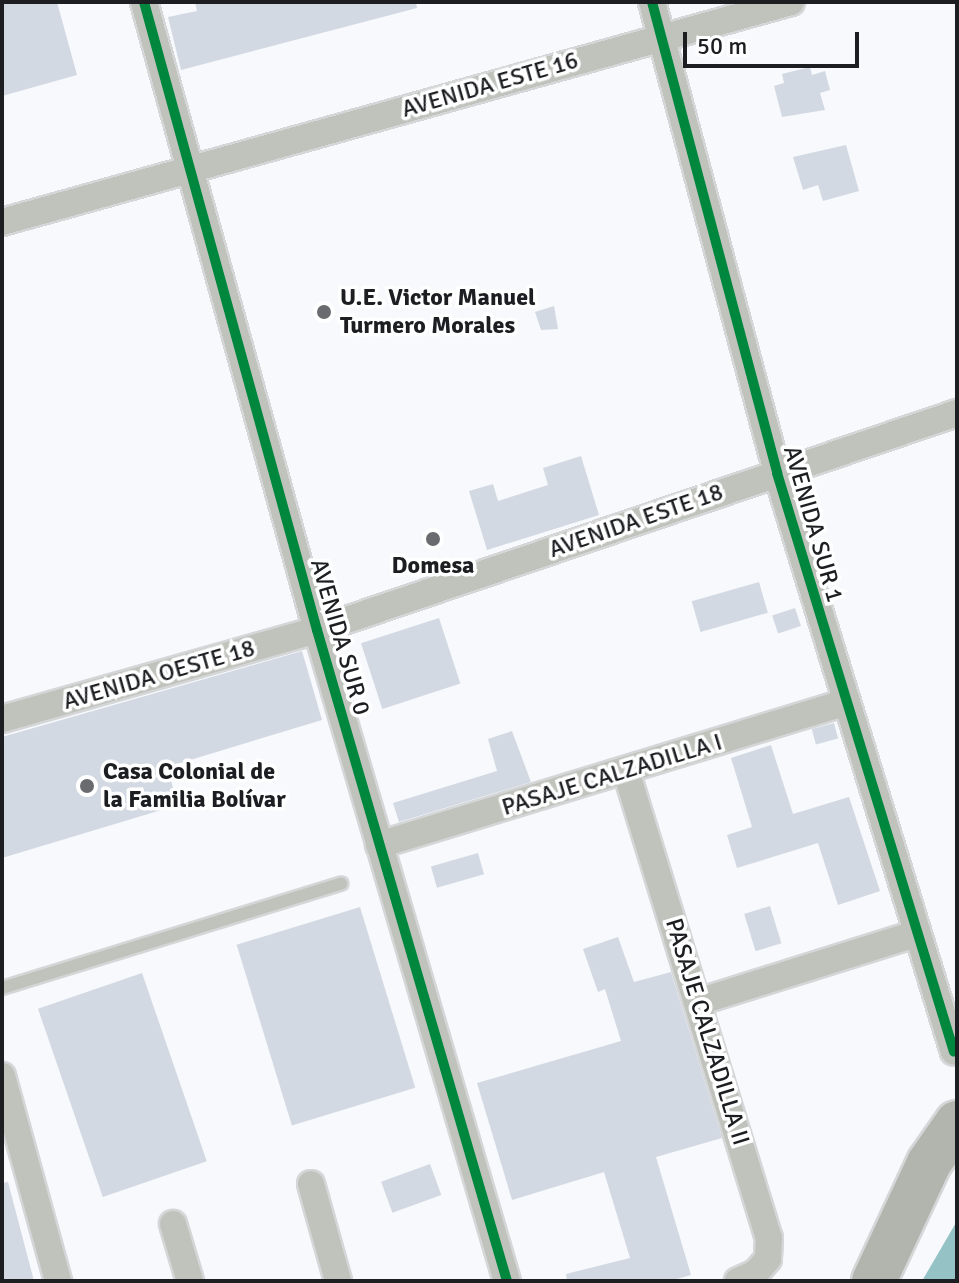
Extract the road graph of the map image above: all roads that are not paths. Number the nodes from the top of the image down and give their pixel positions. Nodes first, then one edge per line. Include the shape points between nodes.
1 (144, 2) edge
2 (652, 2) edge
3 (791, 2) edge
4 (663, 37) junction
5 (189, 168) junction
6 (2, 222) edge
7 (957, 413) edge
8 (777, 473) junction
9 (317, 630) junction
10 (844, 703) junction
11 (2, 719) edge
12 (626, 771) junction
13 (379, 845) junction
14 (341, 884) dead end
15 (915, 934) junction
16 (2, 988) edge
17 (698, 1002) junction
18 (954, 1052) dead end
19 (2, 1076) edge
20 (957, 1123) edge
21 (311, 1184) dead end
22 (173, 1224) dead end
23 (58, 1281) edge
24 (190, 1281) edge
25 (338, 1281) edge
26 (507, 1281) edge
27 (738, 1281) edge
28 (874, 1281) edge

1 - 5 street, AVENIDA SUR 0
2 - 4 street, AVENIDA SUR 1
3 - 4 street, AVENIDA ESTE 16
4 - 5 street, AVENIDA ESTE 16
4 - 8 street, AVENIDA SUR 1
5 - 6 street, AVENIDA ESTE 16
5 - 9 street, AVENIDA SUR 0
7 - 8 street, AVENIDA ESTE 18
8 - 9 street, AVENIDA ESTE 18
8 - 10 street, AVENIDA SUR 1
9 - 11 street, AVENIDA OESTE 18
9 - 13 street, AVENIDA SUR 0
10 - 12 street, PASAJE CALZADILLA I
10 - 15 street, AVENIDA SUR 1
12 - 13 street, PASAJE CALZADILLA I
12 - 17 street, PASAJE CALZADILLA II
13 - 26 street, AVENIDA SUR 0
14 - 16 lane
15 - 17 street
15 - 18 street, AVENIDA SUR 1
17 - 27 street, PASAJE CALZADILLA II via 769,1238 768,1259
19 - 23 street
20 - 28 highway via 929,1163
21 - 25 street
22 - 24 street

